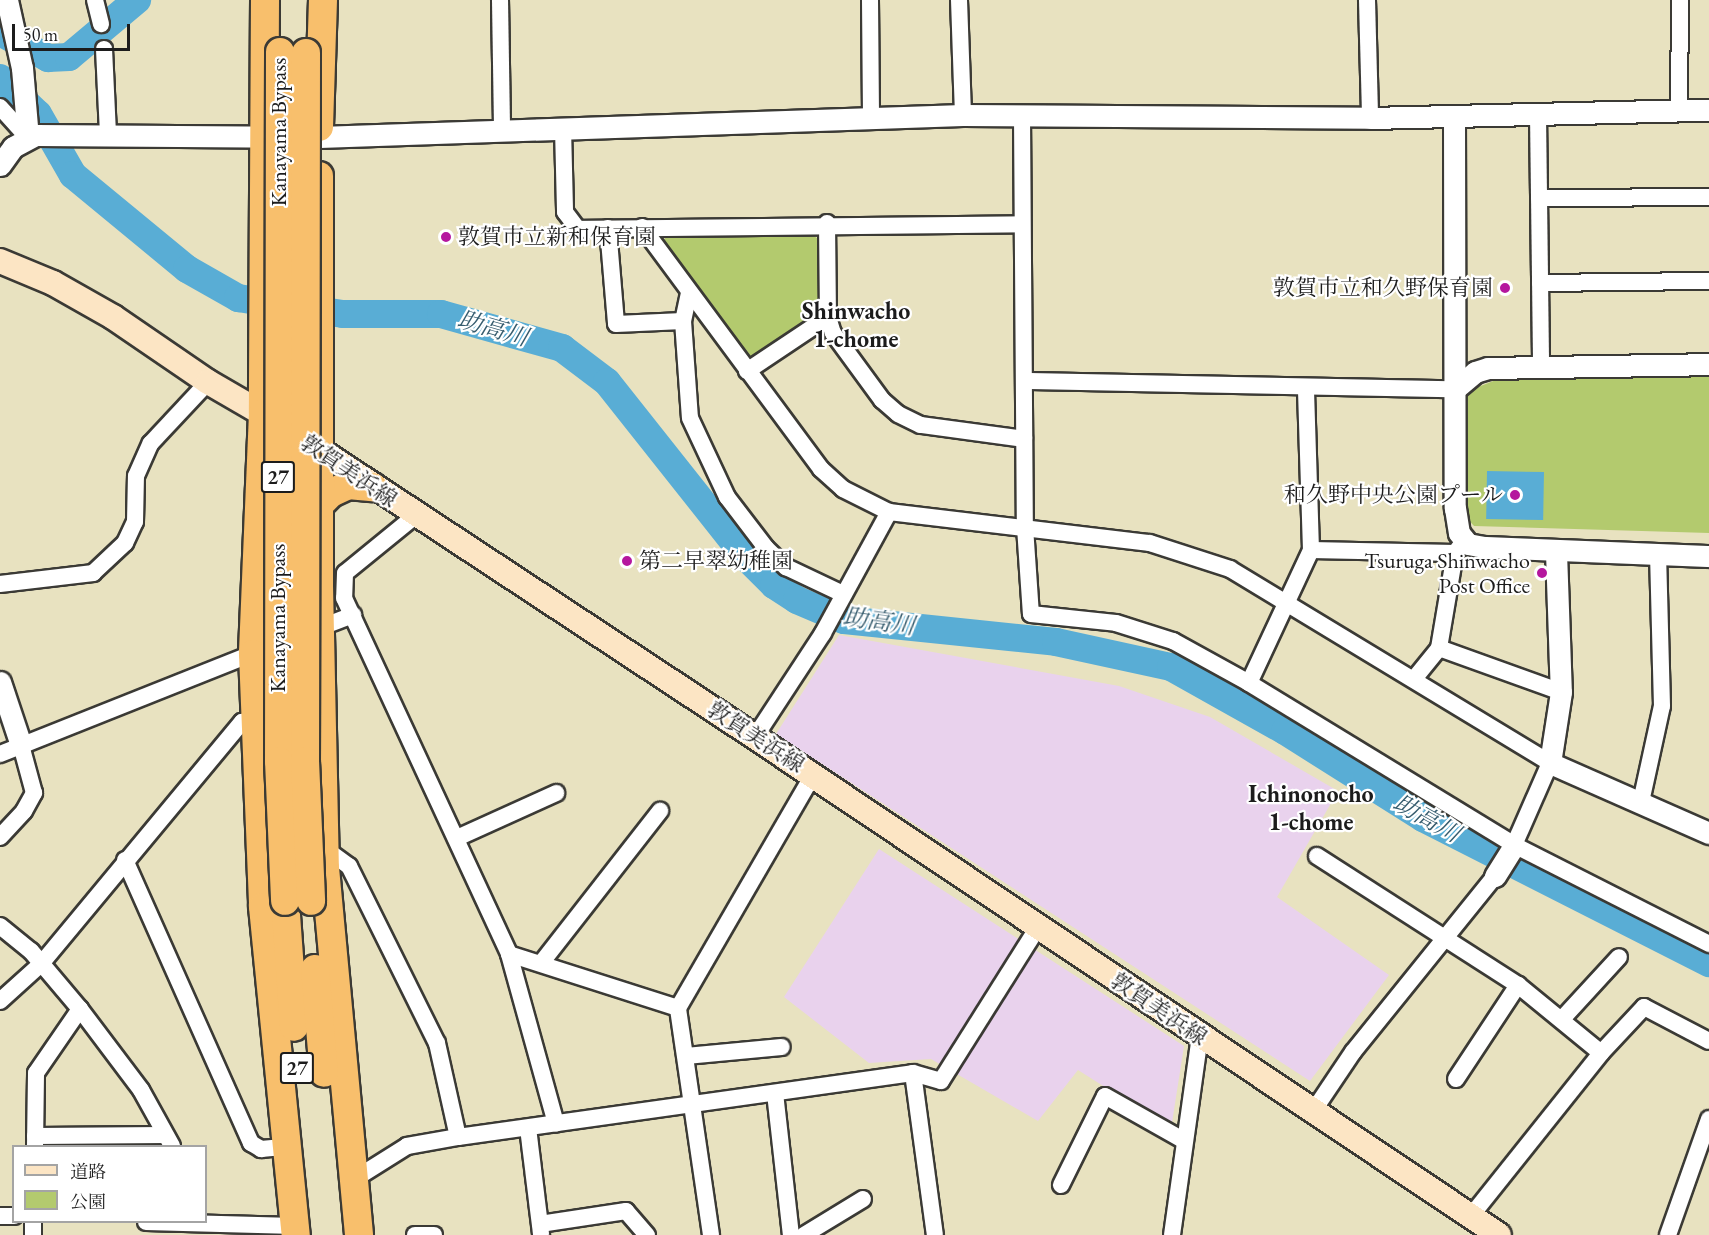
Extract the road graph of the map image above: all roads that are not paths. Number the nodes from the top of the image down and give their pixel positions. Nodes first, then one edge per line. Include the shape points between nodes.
1 (7, 0) edge
2 (95, 0) edge
3 (265, 0) edge
4 (280, 0) edge
5 (306, 0) edge
6 (323, 0) edge
7 (500, 0) edge
8 (870, 0) edge
9 (959, 0) edge
10 (1367, 0) edge
11 (1680, 0) edge
12 (101, 24) dead end
13 (104, 49) dead end
14 (293, 53) junction
15 (0, 107) edge
16 (1709, 110) edge
17 (1679, 111) junction
18 (1538, 114) junction
19 (963, 115) junction
20 (1022, 116) junction
21 (1454, 117) junction
22 (1370, 118) junction
23 (871, 119) junction
24 (563, 128) junction
25 (502, 132) junction
26 (108, 135) junction
27 (32, 136) junction
28 (264, 136) junction
29 (319, 137) junction
30 (0, 165) edge
31 (1709, 197) edge
32 (1539, 198) junction
33 (827, 223) junction
34 (1021, 224) junction
35 (642, 227) junction
36 (608, 228) junction
37 (0, 261) edge
38 (1709, 281) edge
39 (1540, 283) junction
40 (689, 294) junction
41 (828, 317) junction
42 (682, 321) junction
43 (1709, 364) edge
44 (1541, 367) junction
45 (747, 371) junction
46 (1025, 381) junction
47 (208, 382) junction
48 (1306, 389) junction
49 (1455, 389) junction
50 (263, 413) junction
51 (1024, 439) junction
52 (321, 451) junction
53 (373, 487) junction
54 (320, 504) junction
55 (889, 512) junction
56 (415, 516) junction
57 (1025, 527) junction
58 (1460, 547) junction
59 (1311, 550) junction
60 (1557, 552) junction
61 (1658, 554) junction
62 (1709, 556) edge
63 (0, 584) edge
64 (843, 594) junction
65 (1289, 602) junction
66 (353, 615) junction
67 (320, 628) junction
68 (1439, 648) junction
69 (253, 654) junction
70 (1414, 679) junction
71 (0, 682) edge
72 (1249, 683) junction
73 (1561, 692) junction
74 (256, 721) junction
75 (755, 737) junction
76 (21, 745) junction
77 (0, 754) edge
78 (1550, 763) junction
79 (813, 775) junction
80 (556, 793) dead end
81 (1641, 802) junction
82 (660, 810) dead end
83 (1709, 833) edge
84 (0, 837) edge
85 (457, 838) junction
86 (1514, 845) junction
87 (324, 848) junction
88 (1317, 856) dead end
89 (125, 860) junction
90 (1495, 876) joint
91 (298, 901) junction
92 (0, 926) edge
93 (1038, 927) junction
94 (1446, 938) junction
95 (1709, 944) edge
96 (509, 954) junction
97 (1619, 957) dead end
98 (542, 962) junction
99 (40, 964) junction
100 (1518, 985) junction
101 (0, 1001) edge
102 (678, 1008) junction
103 (80, 1009) junction
104 (1562, 1019) junction
105 (1200, 1037) junction
106 (1709, 1041) edge
107 (782, 1047) dead end
108 (1601, 1053) junction
109 (686, 1056) junction
110 (913, 1073) junction
111 (1456, 1078) dead end
112 (775, 1093) junction
113 (693, 1105) junction
114 (1312, 1113) junction
115 (1709, 1119) edge
116 (556, 1125) junction
117 (528, 1128) junction
118 (458, 1137) junction
119 (1183, 1140) junction
120 (35, 1141) edge
121 (169, 1141) edge
122 (286, 1147) junction
123 (353, 1180) junction
124 (1061, 1185) dead end
125 (863, 1199) dead end
126 (1471, 1216) junction
127 (159, 1223) edge
128 (184, 1227) edge
129 (540, 1229) edge
130 (302, 1232) edge
131 (940, 1234) edge
132 (340, 1235) edge
133 (359, 1235) edge
134 (415, 1235) edge
135 (434, 1235) edge
136 (647, 1235) edge
137 (711, 1235) edge
138 (791, 1235) edge
139 (804, 1235) edge
140 (1172, 1235) edge
141 (1499, 1235) edge
142 (1668, 1235) edge

1 - 27 street
2 - 12 street
3 - 28 highway
4 - 14 highway, Kanayama Bypass / 27
5 - 14 highway, Kanayama Bypass / 27
6 - 29 highway
7 - 25 street
8 - 23 street
9 - 19 street
10 - 22 street
11 - 17 street
13 - 26 street
14 - 91 highway, Kanayama Bypass / 27, bridge via 304,761
15 - 27 street
16 - 17 street
17 - 18 street
18 - 21 street
18 - 32 street
19 - 20 street
19 - 23 street
20 - 22 street
20 - 34 street
21 - 22 street
21 - 49 street
23 - 24 street
24 - 25 street
24 - 36 street via 565,212 578,229
25 - 29 street
26 - 27 street
26 - 28 street
27 - 30 street via 13,147
28 - 29 street
28 - 50 highway
29 - 52 highway
31 - 32 street
32 - 39 street
33 - 34 street
33 - 35 street
33 - 41 street
34 - 46 street
35 - 36 street
35 - 40 street
36 - 42 street via 616,324
37 - 47 main road, 敦賀美浜線 via 53,283 113,317
38 - 39 street
39 - 44 street
40 - 42 street
40 - 45 street
41 - 45 street
41 - 51 street via 833,333 882,400 898,414 921,425
42 - 64 street via 690,418 727,497 766,548 786,567
43 - 44 street
44 - 49 street via 1488,368 1475,372
45 - 55 street via 821,469 859,500
46 - 48 street
46 - 51 street
47 - 50 main road, 敦賀美浜線
47 - 63 street via 151,443 136,476 135,522 125,543 93,573
48 - 49 street
48 - 59 street
49 - 58 street via 1456,518
50 - 52 main road, 敦賀美浜線
50 - 69 highway
51 - 57 street
52 - 53 main road, 敦賀美浜線
52 - 54 highway
53 - 54 highway via 348,485
53 - 56 main road, 敦賀美浜線
54 - 67 highway
55 - 57 street
55 - 64 street
56 - 66 street via 345,573 344,598
56 - 75 main road, 敦賀美浜線
57 - 65 street via 1150,543 1185,552 1230,568
57 - 72 street via 1031,614 1116,623 1173,641
58 - 59 street
58 - 60 street
58 - 68 street
59 - 65 street
60 - 61 street
60 - 73 street
61 - 62 street
61 - 81 street via 1662,706
64 - 75 street via 823,633
65 - 70 street
65 - 72 street
66 - 67 street
66 - 85 street
67 - 69 street
67 - 87 highway
68 - 70 street
68 - 73 street
69 - 74 highway
69 - 76 street
70 - 78 street
71 - 76 street
72 - 86 street
73 - 78 street
74 - 89 street via 242,722
74 - 122 highway via 263,907
75 - 79 main road, 敦賀美浜線
76 - 77 street
76 - 84 street via 34,793
78 - 81 street
78 - 86 street
79 - 93 main road, 敦賀美浜線
79 - 102 street
80 - 85 street
81 - 83 street
82 - 98 street
85 - 96 street
86 - 90 street
86 - 95 street
87 - 118 street via 349,866 436,1043
87 - 123 highway
88 - 94 street
89 - 99 street
89 - 122 street via 251,1143 261,1149
90 - 94 street
91 - 130 highway, Kanayama Bypass / 27 via 294,1040
91 - 132 highway, Kanayama Bypass / 27 via 318,1013
92 - 99 street
93 - 105 main road, 敦賀美浜線
93 - 110 street via 942,1081
94 - 100 street
94 - 114 street via 1353,1052
96 - 98 street
96 - 116 street
97 - 104 street
98 - 102 street
99 - 101 street
99 - 103 street
100 - 104 street
100 - 111 street
102 - 109 street
103 - 120 street via 36,1073
103 - 121 street via 141,1090
104 - 108 street
105 - 114 main road, 敦賀美浜線
105 - 119 street
106 - 108 street via 1644,1007
107 - 109 street
108 - 126 street
109 - 113 street
110 - 112 street
110 - 131 street
112 - 113 street
112 - 138 street
113 - 116 street
113 - 137 street
114 - 126 main road, 敦賀美浜線
115 - 142 street
116 - 117 street
117 - 118 street
117 - 129 street
118 - 123 street via 407,1146
119 - 124 street via 1105,1096
119 - 140 street
120 - 121 street
122 - 130 highway
123 - 133 highway
125 - 139 street
126 - 141 main road, 敦賀美浜線
127 - 128 street
128 - 130 street
129 - 136 street via 626,1211
134 - 135 street

